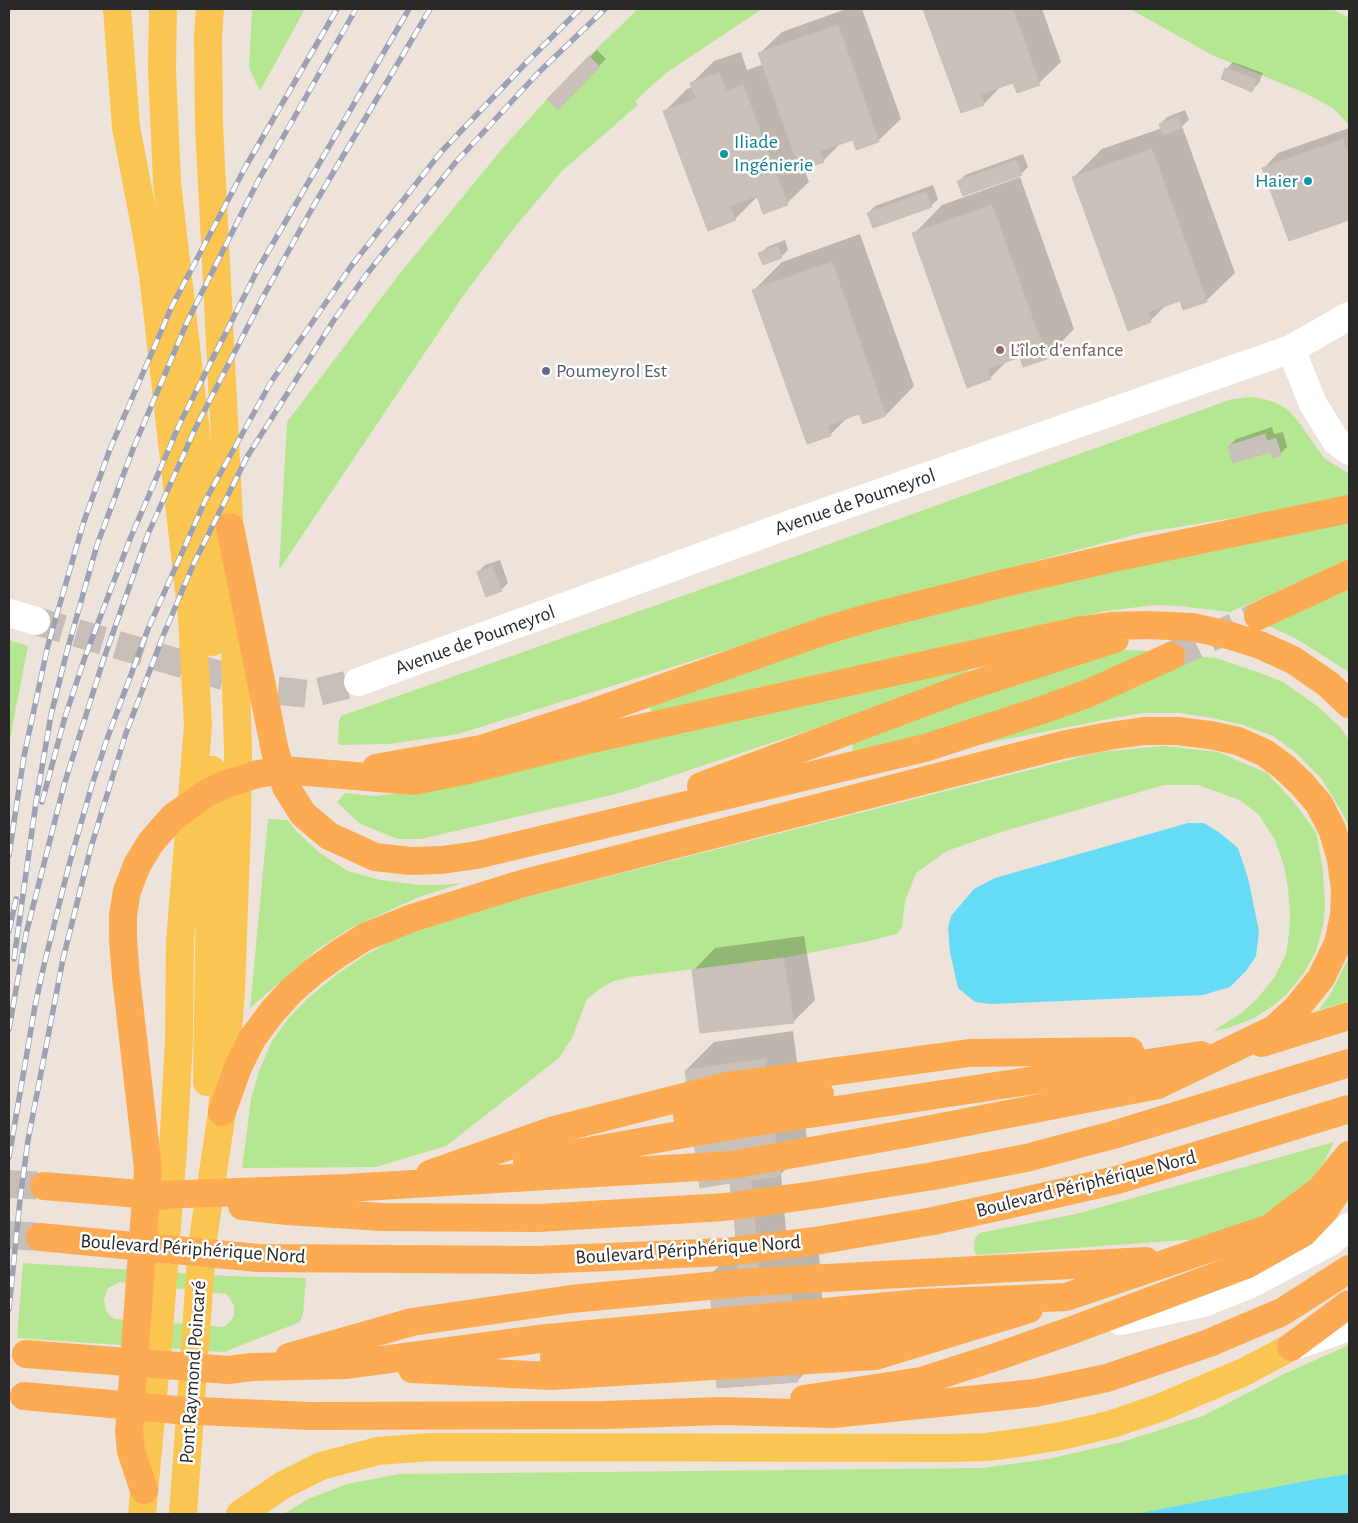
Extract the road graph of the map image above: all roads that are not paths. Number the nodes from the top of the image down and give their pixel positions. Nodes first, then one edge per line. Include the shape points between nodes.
1 (117, 9) edge
2 (164, 9) edge
3 (210, 9) edge
4 (1349, 316) edge
5 (1291, 349) junction
6 (1349, 451) edge
7 (1349, 509) edge
8 (230, 526) junction
9 (1349, 574) edge
10 (9, 613) edge
11 (1258, 616) tunnel mouth
12 (36, 621) tunnel mouth
13 (1192, 628) junction
14 (1171, 656) tunnel mouth
15 (358, 682) tunnel mouth
16 (1349, 704) edge
17 (343, 775) junction
18 (212, 807) junction
19 (592, 827) junction
20 (1349, 1016) edge
21 (180, 1041) junction
22 (1231, 1050) junction
23 (1349, 1063) edge
24 (1349, 1109) edge
25 (222, 1112) junction
26 (1349, 1155) edge
27 (1349, 1161) edge
28 (400, 1184) junction
29 (44, 1186) tunnel mouth
30 (158, 1195) junction
31 (1349, 1227) edge
32 (40, 1237) tunnel mouth
33 (202, 1246) junction
34 (1183, 1259) junction
35 (1349, 1269) edge
36 (1066, 1298) junction
37 (1349, 1304) edge
38 (1349, 1327) edge
39 (1070, 1331) junction
40 (1291, 1347) junction
41 (26, 1354) dead end
42 (346, 1365) junction
43 (252, 1367) junction
44 (24, 1396) dead end
45 (721, 1412) junction
46 (143, 1502) edge
47 (183, 1514) edge
48 (240, 1514) edge

1 - 21 main road via 126,128 153,275 197,685 198,726 180,941
2 - 18 main road via 162,69 167,183 201,476 211,617 214,685
3 - 8 main road, Pont Raymond Poincaré via 209,125
4 - 5 main road, Avenue de Poumeyrol
5 - 6 main road via 1313,404 1336,441
5 - 15 main road, Avenue de Poumeyrol via 791,524
7 - 17 highway via 1108,559 871,617 481,748
8 - 19 highway via 275,751 286,787 303,814 329,836 375,857 410,862 477,855
8 - 25 main road, Pont Raymond Poincaré via 238,752 237,826 231,990
9 - 11 highway
10 - 12 main road
13 - 16 highway via 1260,645 1293,660 1328,684
13 - 17 highway via 1147,625 1082,630 414,781
13 - 19 highway via 1130,634 984,681
14 - 19 highway via 1089,693 961,738
17 - 46 highway via 284,770 258,774 207,793 173,817 151,842 137,865 128,891 123,915 126,977 148,1169 129,1432
18 - 21 main road
18 - 33 main road
20 - 22 highway
21 - 46 main road, Pont Raymond Poincaré
22 - 25 highway via 1274,1029 1296,1009 1321,978 1338,943 1344,916 1341,859 1332,829 1319,804 1284,767 1265,753 1210,735 1144,731 1062,745 482,895 412,918 365,938 338,954 291,991 252,1039
22 - 28 highway via 967,1074 729,1106
22 - 28 highway via 1158,1085 904,1134 851,1129 730,1148
23 - 30 highway, Boulevard Périphérique Nord via 1114,1135 1026,1158 933,1176 725,1207 539,1218 382,1217 287,1211
24 - 32 highway, Boulevard Périphérique Nord via 1117,1180 933,1222 726,1252 536,1260 258,1258
25 - 33 main road, Pont Raymond Poincaré
26 - 34 highway via 1320,1190 1270,1228
27 - 39 highway via 1338,1190 1303,1233 1246,1265
28 - 30 highway
29 - 30 highway, Boulevard Périphérique Nord
31 - 39 main road via 1328,1243 1267,1276 1203,1303
33 - 47 main road, Pont Raymond Poincaré
34 - 36 highway
34 - 43 highway via 625,1313 572,1299 412,1322
35 - 45 highway via 1282,1312 1140,1368 1076,1385 1035,1393 833,1414
36 - 42 highway via 920,1303 547,1338
36 - 42 highway via 875,1356 551,1376
37 - 40 highway
38 - 40 main road
39 - 45 highway via 920,1380
40 - 48 main road via 1244,1372 1159,1408 1112,1424 1025,1442 951,1448 430,1447 378,1451 321,1466 283,1485
41 - 43 highway via 228,1370
42 - 43 highway
44 - 45 highway via 176,1410 309,1416

